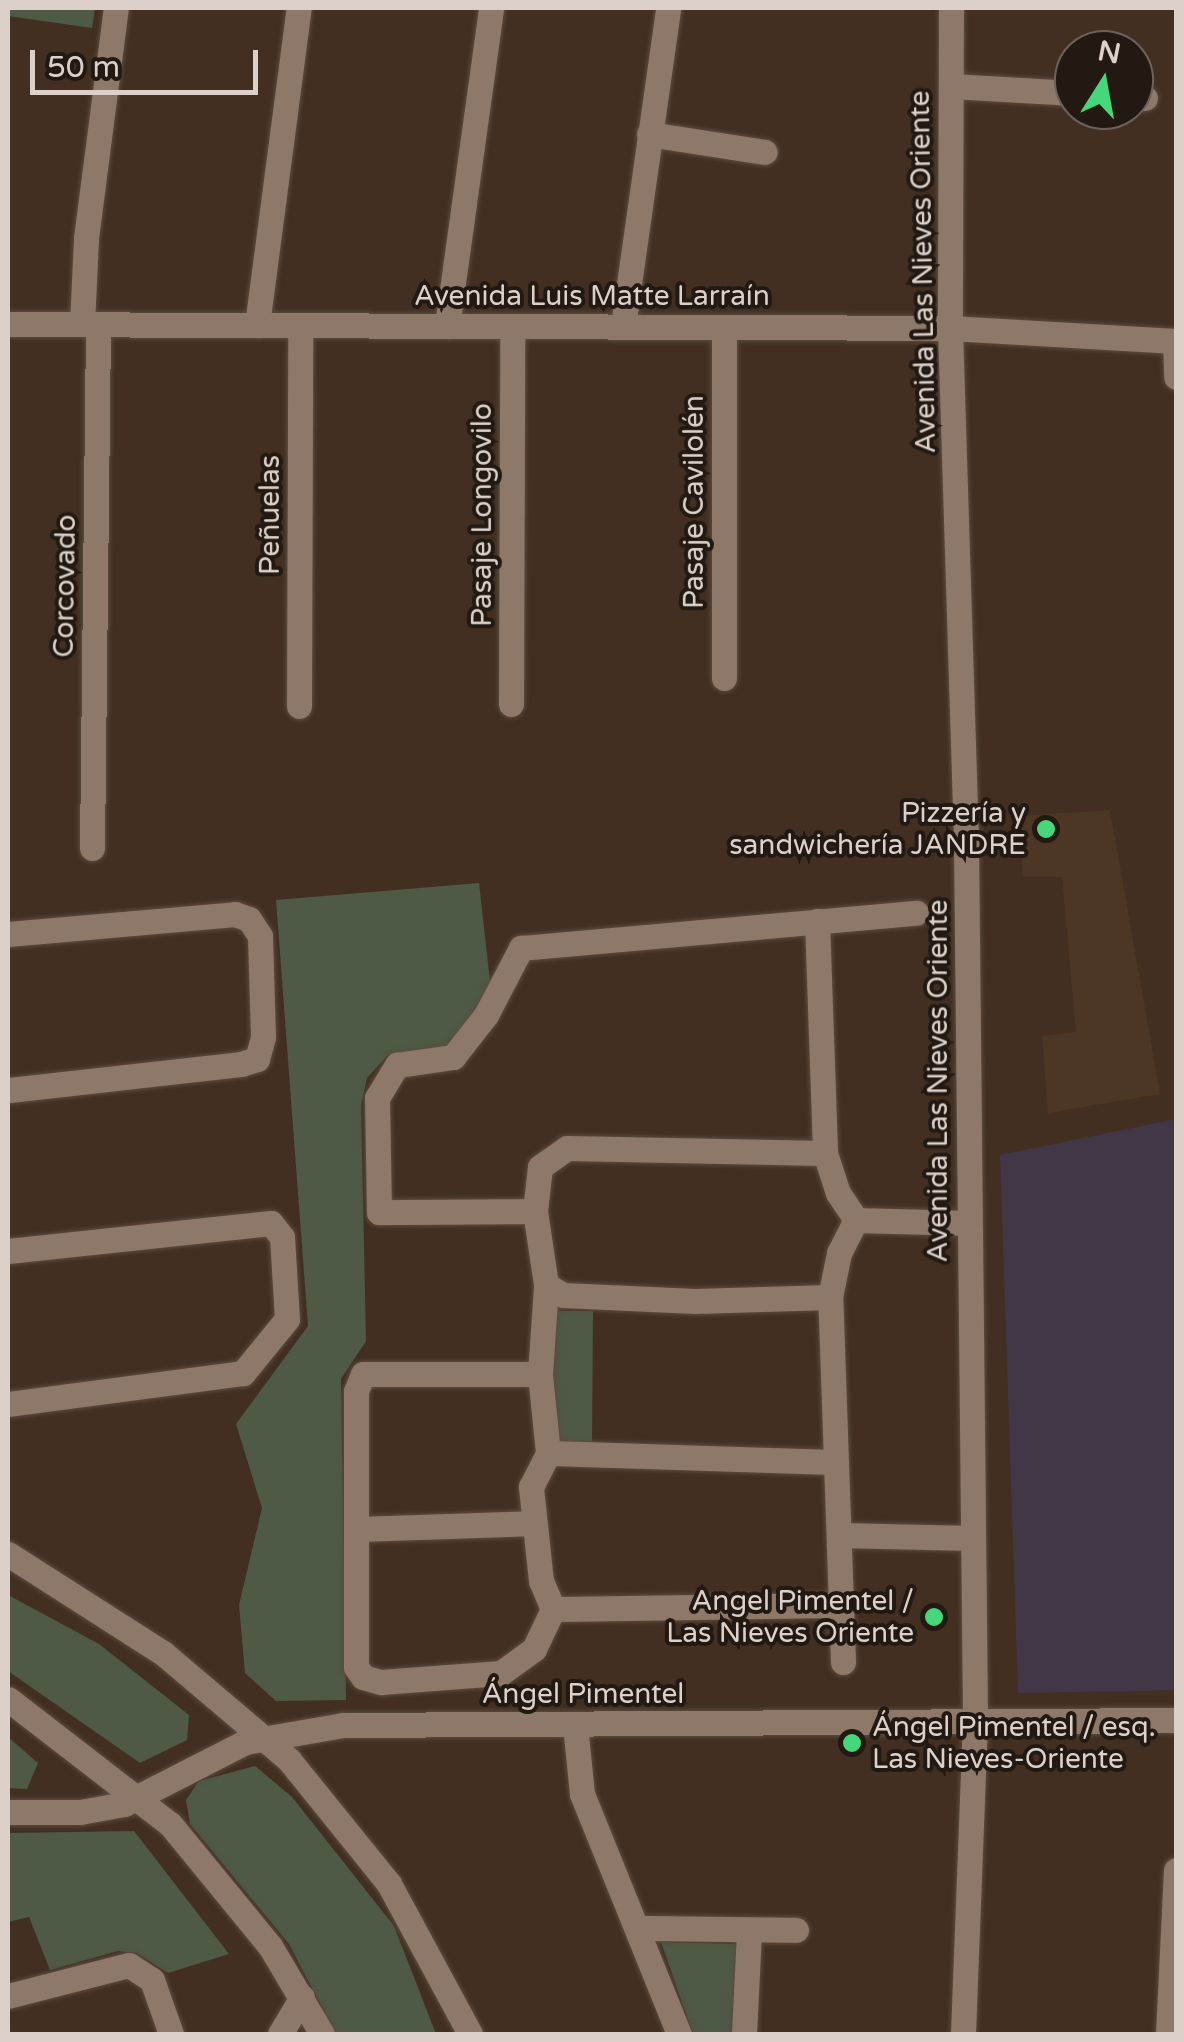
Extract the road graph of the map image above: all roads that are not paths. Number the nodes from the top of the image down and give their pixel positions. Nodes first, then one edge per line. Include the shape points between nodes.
1 (116, 8) edge
2 (299, 8) edge
3 (491, 8) edge
4 (668, 8) edge
5 (951, 8) edge
6 (951, 86) junction
7 (1054, 92) edge
8 (649, 134) junction
9 (764, 152) dead end
10 (8, 324) edge
11 (90, 324) junction
12 (257, 325) junction
13 (300, 325) junction
14 (447, 326) junction
15 (512, 326) junction
16 (622, 326) junction
17 (724, 327) junction
18 (950, 328) junction
19 (1176, 342) edge
20 (1176, 377) edge
21 (724, 678) dead end
22 (512, 704) dead end
23 (299, 706) dead end
24 (92, 848) dead end
25 (916, 913) dead end
26 (818, 921) junction
27 (8, 934) edge
28 (8, 1090) edge
29 (826, 1152) junction
30 (535, 1211) junction
31 (856, 1220) junction
32 (969, 1223) junction
33 (8, 1250) edge
34 (546, 1285) junction
35 (830, 1297) junction
36 (540, 1374) junction
37 (8, 1404) edge
38 (548, 1453) junction
39 (836, 1462) junction
40 (533, 1523) junction
41 (356, 1530) junction
42 (839, 1535) junction
43 (972, 1538) junction
44 (8, 1554) edge
45 (839, 1605) junction
46 (552, 1609) junction
47 (843, 1662) dead end
48 (8, 1699) edge
49 (1176, 1720) edge
50 (974, 1721) junction
51 (575, 1724) junction
52 (264, 1736) junction
53 (140, 1796) junction
54 (8, 1812) edge
55 (1176, 1870) edge
56 (640, 1928) junction
57 (749, 1930) junction
58 (796, 1930) dead end
59 (8, 1996) edge
60 (302, 1997) junction
61 (170, 2034) edge
62 (280, 2034) edge
63 (322, 2034) edge
64 (470, 2034) edge
65 (679, 2034) edge
66 (744, 2034) edge
67 (963, 2034) edge
68 (1168, 2034) edge

1 - 11 street, Corcovado
2 - 12 street
3 - 14 street
4 - 8 street
5 - 6 street, Avenida Las Nieves Oriente
6 - 7 street
6 - 18 street, Avenida Las Nieves Oriente
8 - 9 street
8 - 16 street
10 - 11 street, Avenida Luis Matte Larraín
11 - 12 street, Avenida Luis Matte Larraín
11 - 24 street, Corcovado
12 - 13 street, Avenida Luis Matte Larraín
13 - 14 street, Avenida Luis Matte Larraín
13 - 23 street, Peñuelas
14 - 15 street, Avenida Luis Matte Larraín
15 - 16 street, Avenida Luis Matte Larraín
15 - 22 street, Pasaje Longovilo
16 - 17 street, Avenida Luis Matte Larraín
17 - 18 street, Avenida Luis Matte Larraín
17 - 21 street, Pasaje Cavilolén
18 - 19 street, Avenida Luis Matte Larraín
18 - 32 street, Avenida Las Nieves Oriente via 966,841
19 - 20 street
25 - 26 street
26 - 29 street
26 - 30 street via 521,948 486,1015 452,1058 396,1064 377,1098 379,1212
27 - 28 street via 236,914 249,919 260,936 262,1037 257,1058 241,1064
29 - 30 street via 567,1148 540,1167
29 - 31 street via 838,1193
30 - 34 street
31 - 32 street
31 - 35 street via 838,1253
32 - 43 street, Avenida Las Nieves Oriente
33 - 37 street via 271,1222 282,1238 287,1319 243,1373
34 - 35 street via 584,1300
34 - 36 street
35 - 39 street
36 - 38 street
36 - 41 street via 364,1374 356,1391
38 - 39 street
38 - 40 street via 531,1487
39 - 42 street
40 - 41 street
40 - 46 street
41 - 46 street via 356,1667 363,1677 382,1682 502,1673 534,1649
42 - 43 street
42 - 45 street
43 - 50 street, Avenida Las Nieves Oriente
44 - 52 street via 104,1610
45 - 46 street
45 - 47 street
48 - 53 street
49 - 50 street, Ángel Pimentel
50 - 51 street, Ángel Pimentel
50 - 67 street, Avenida Las Nieves Oriente
51 - 52 street, Ángel Pimentel via 343,1724
51 - 56 street via 582,1794
52 - 53 street, Ángel Pimentel via 219,1752
52 - 64 street via 389,1884
53 - 54 street, Ángel Pimentel via 80,1812
53 - 60 street via 234,1897
55 - 68 street
56 - 57 street
56 - 65 street
57 - 58 street
57 - 66 street
59 - 61 street via 128,1965 152,1980
60 - 62 street
60 - 63 street

